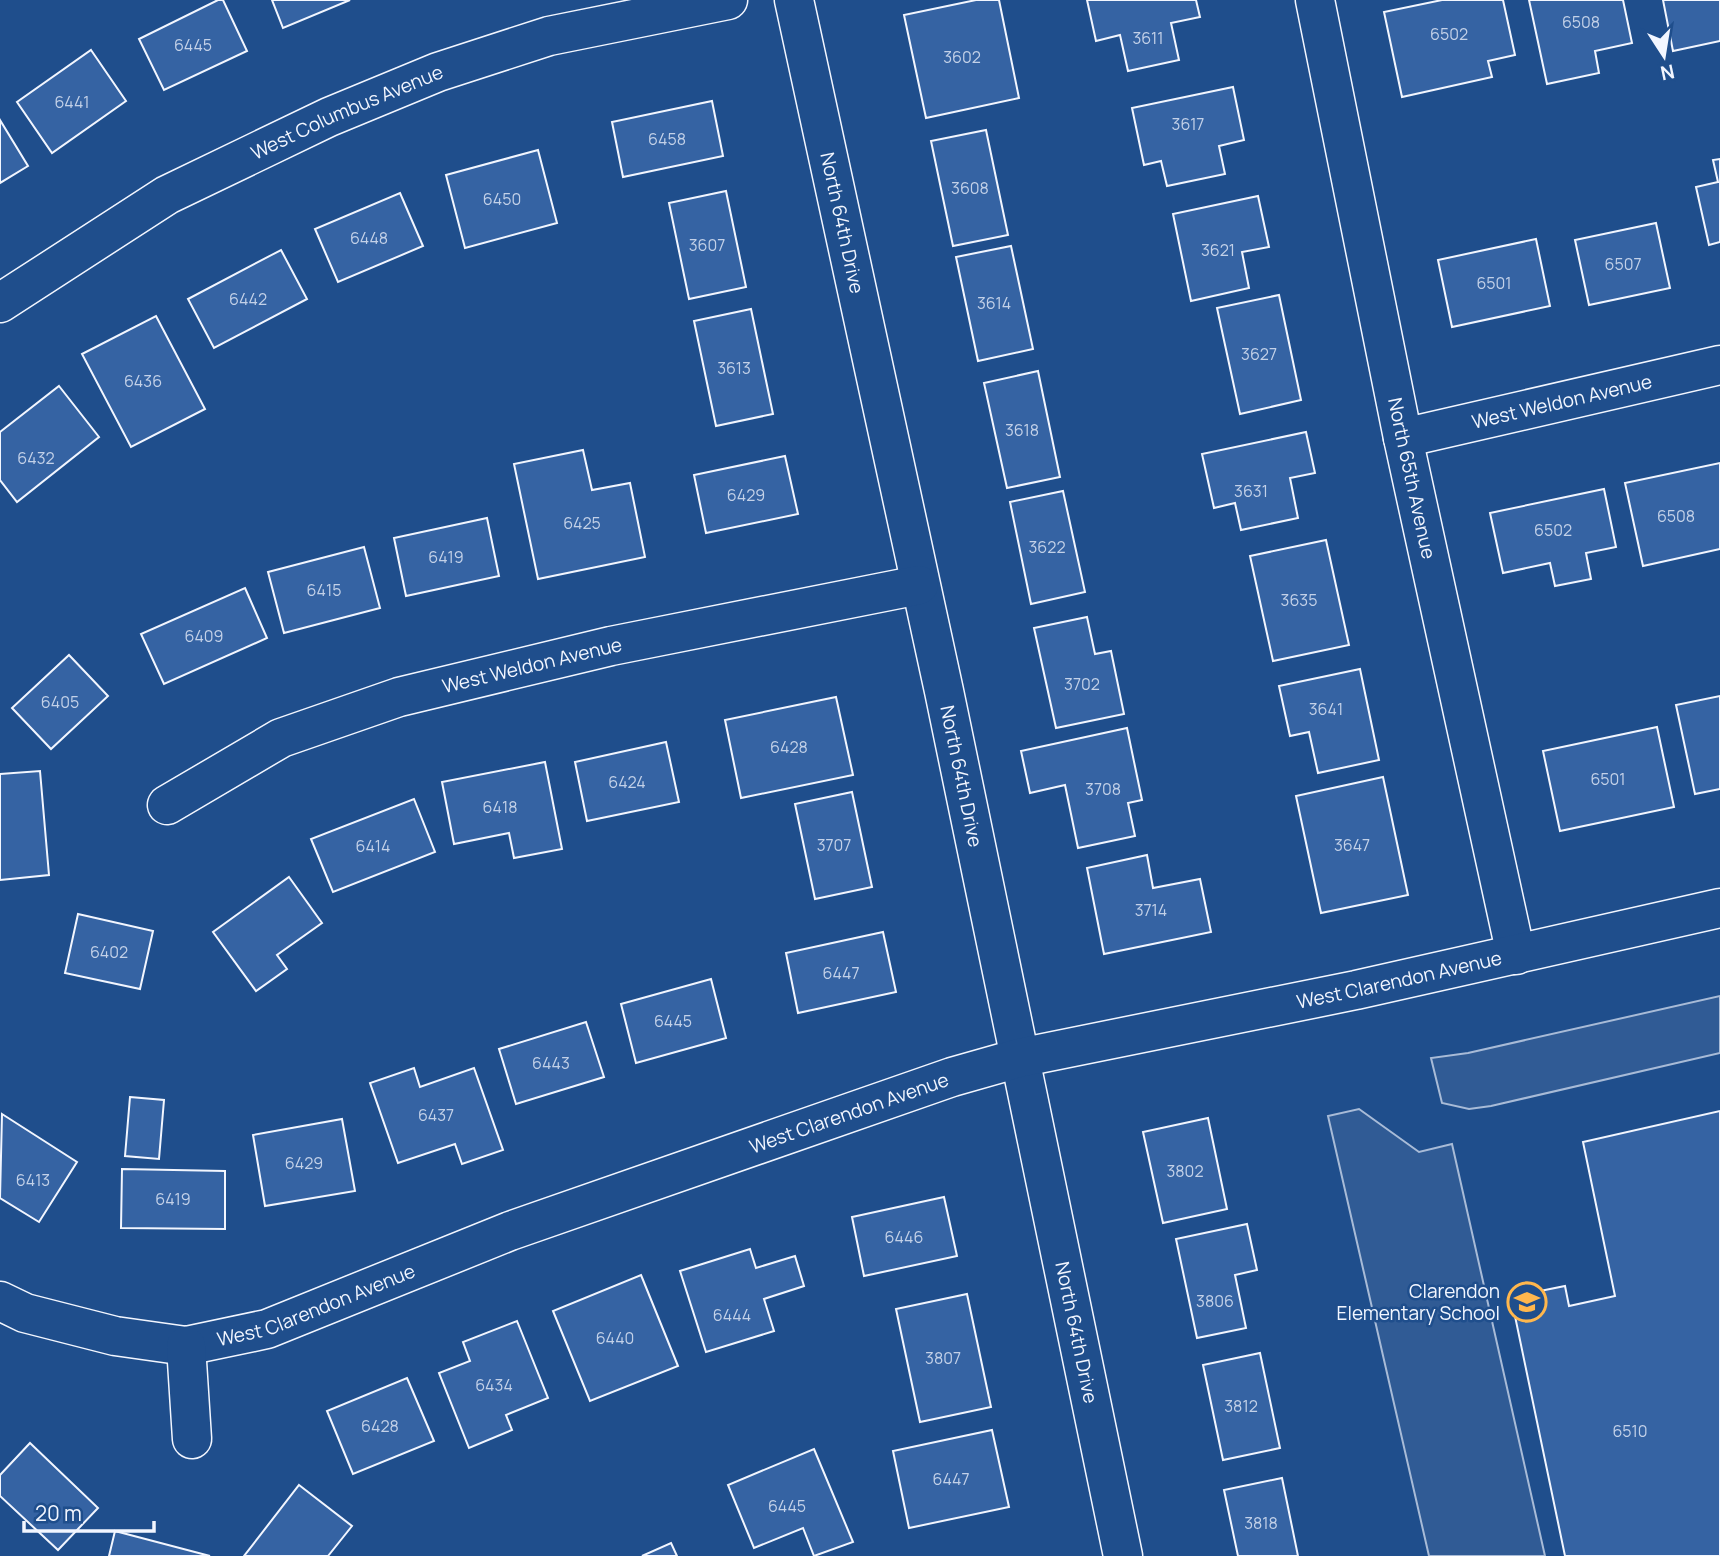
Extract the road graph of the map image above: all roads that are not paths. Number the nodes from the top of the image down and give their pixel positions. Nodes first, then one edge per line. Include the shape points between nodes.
1 (728, 0) edge
2 (794, 0) edge
3 (1315, 0) edge
4 (0, 303) edge
5 (1720, 366) edge
6 (1403, 438) junction
7 (919, 585) junction
8 (167, 805) dead end
9 (1720, 908) edge
10 (1516, 955) junction
11 (1019, 1058) junction
12 (0, 1301) edge
13 (186, 1346) junction
14 (192, 1439) dead end
15 (1124, 1556) edge

1 - 4 street, West Columbus Avenue via 549,36 438,72 341,112 167,195
2 - 7 street, North 64th Drive
3 - 6 street, North 65th Avenue
5 - 6 street, West Weldon Avenue
6 - 10 street, North 65th Avenue
7 - 8 street, West Weldon Avenue via 611,646 398,696 281,738
7 - 11 street, North 64th Drive
9 - 10 street, West Clarendon Avenue
10 - 11 street, West Clarendon Avenue
11 - 13 street, West Clarendon Avenue via 952,1077 510,1231 267,1329
11 - 15 street, North 64th Drive
12 - 13 street, West Clarendon Avenue via 25,1313 115,1336
13 - 14 street

